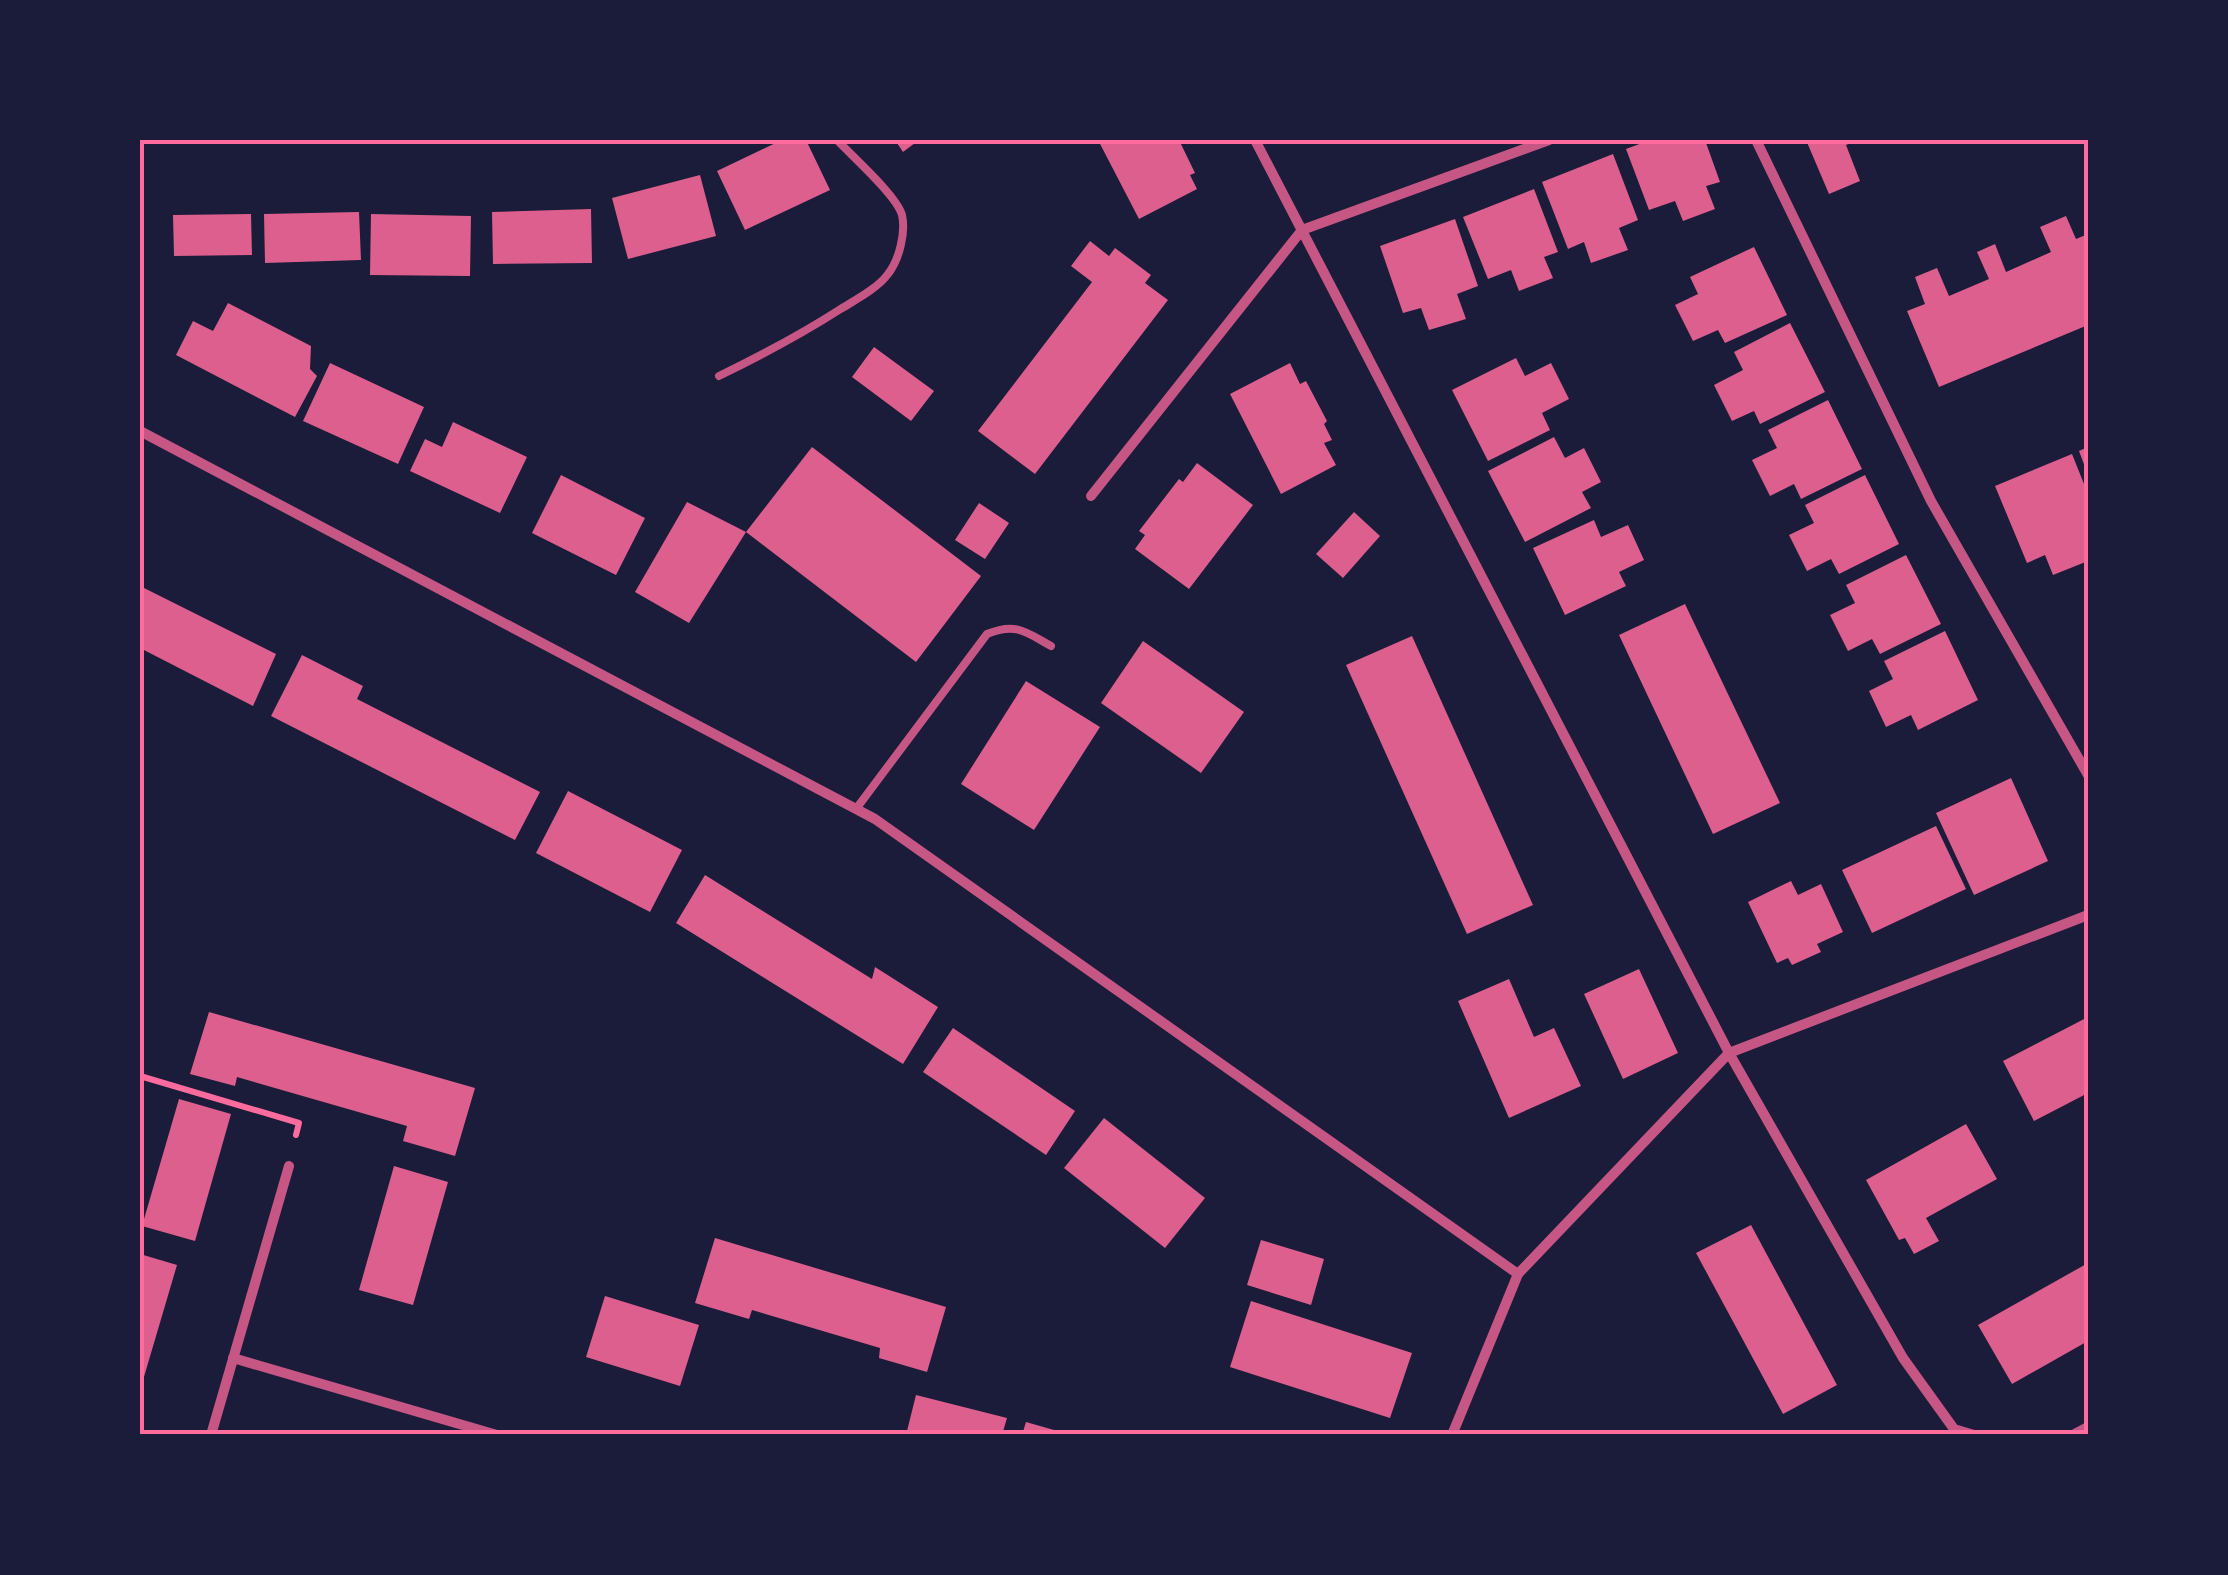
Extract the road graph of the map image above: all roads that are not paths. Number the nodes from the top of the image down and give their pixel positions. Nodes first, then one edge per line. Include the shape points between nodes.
1 (837, 140) edge
2 (1255, 140) edge
3 (1549, 140) edge
4 (1756, 140) edge
5 (1302, 230) junction
6 (718, 376) dead end
7 (140, 431) edge
8 (1091, 496) dead end
9 (1052, 646) dead end
10 (2088, 775) edge
11 (856, 809) junction
12 (2088, 916) edge
13 (1729, 1053) junction
14 (289, 1166) road end
15 (1518, 1274) junction
16 (232, 1358) junction
17 (2088, 1427) edge
18 (211, 1435) edge
19 (496, 1435) edge
20 (1452, 1435) edge
21 (1974, 1435) edge
22 (2074, 1435) edge

1 - 6 lane via 902,214 897,257 863,295
2 - 5 street
3 - 5 street
4 - 10 street via 1931,501
5 - 8 street
5 - 13 street
7 - 11 street
9 - 11 lane via 1018,628 988,634
11 - 15 street
12 - 13 street
13 - 15 street
13 - 21 street via 1903,1358 1954,1428
14 - 16 street
15 - 20 street
16 - 18 street
16 - 19 street
17 - 22 street

